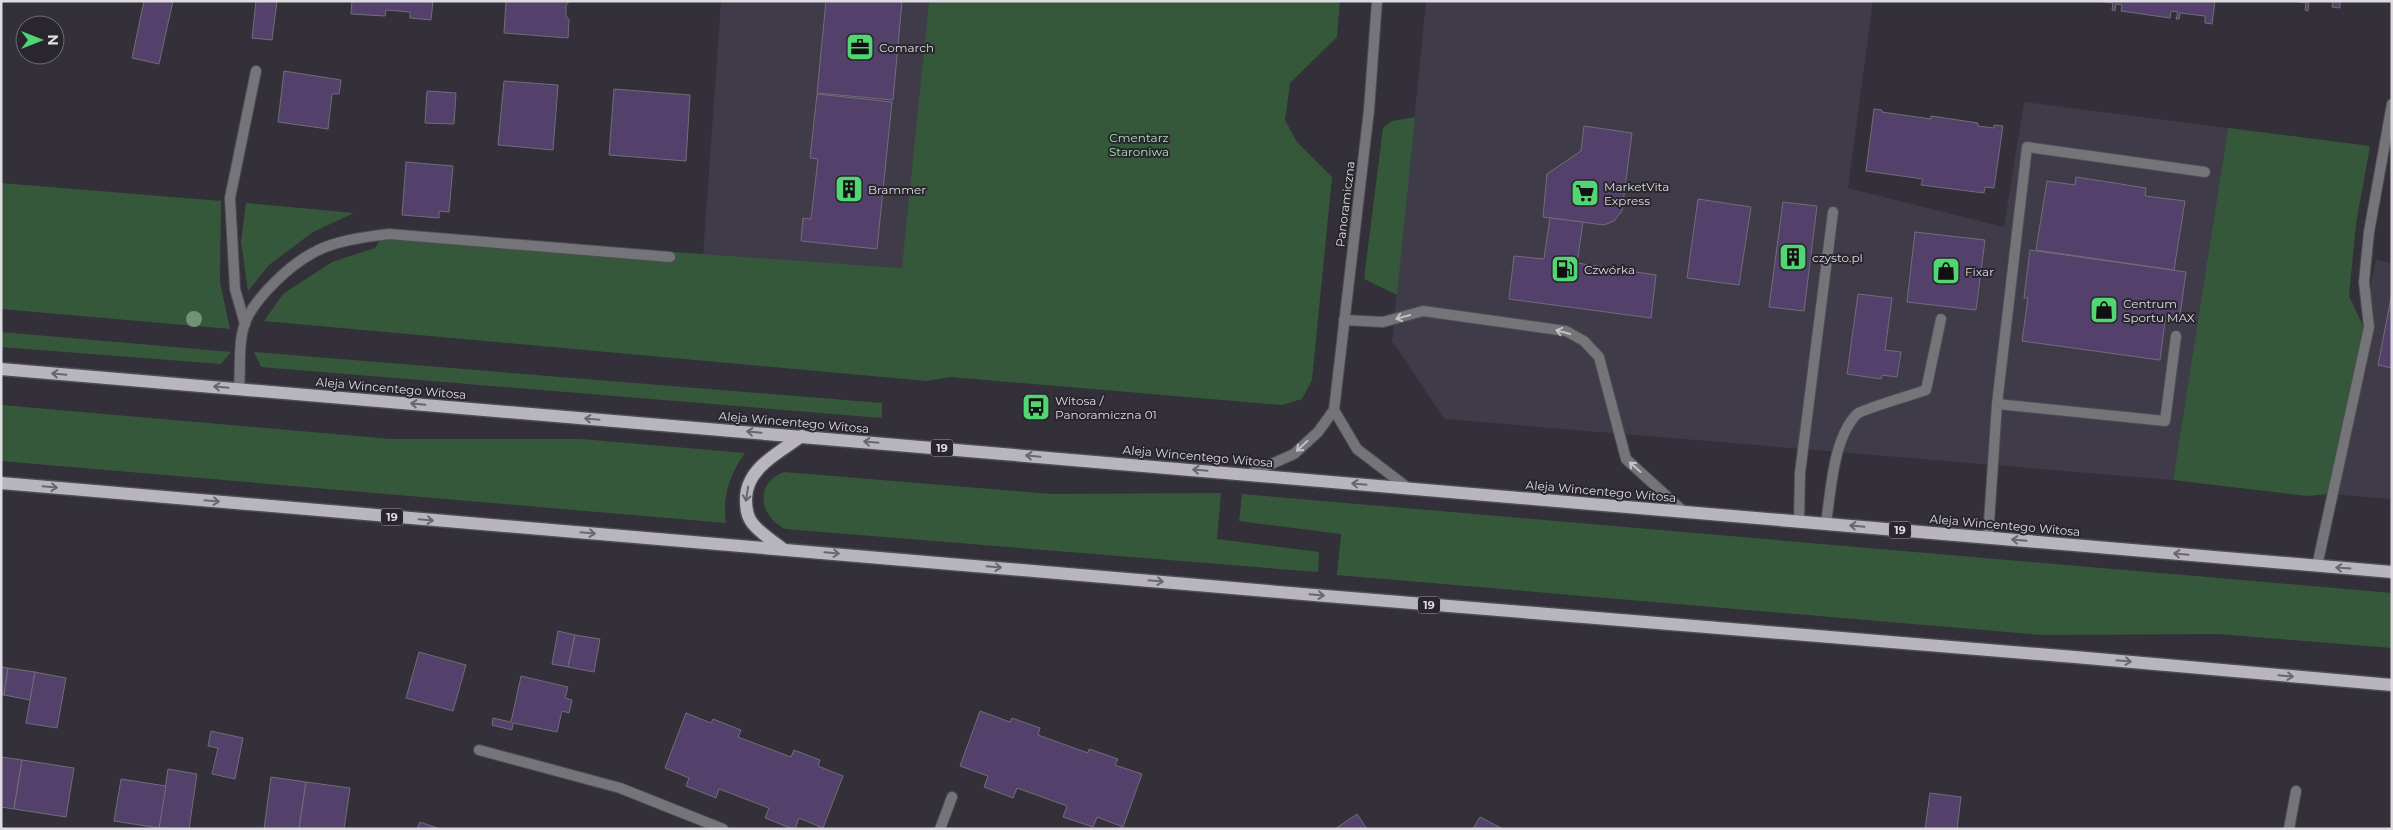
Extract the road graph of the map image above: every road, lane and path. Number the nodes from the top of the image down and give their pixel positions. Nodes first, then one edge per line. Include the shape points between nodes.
1 (1377, 1) edge
2 (256, 72) dead end
3 (2392, 104) edge
4 (2205, 172) dead end
5 (1833, 212) dead end
6 (670, 257) dead end
7 (1940, 319) dead end
8 (1344, 320) junction
9 (245, 325) junction
10 (2176, 336) dead end
11 (1, 369) edge
12 (240, 389) junction
13 (1997, 404) junction
14 (1334, 410) junction
15 (802, 436) junction
16 (1249, 474) junction
17 (1, 483) edge
18 (1408, 488) junction
19 (1684, 512) junction
20 (1799, 521) junction
21 (1826, 524) junction
22 (1988, 537) junction
23 (783, 549) junction
24 (2317, 566) junction
25 (2392, 572) edge
26 (2392, 686) edge
27 (479, 750) dead end
28 (2296, 791) dead end
29 (952, 797) dead end
30 (723, 829) edge
31 (940, 829) edge
32 (2289, 829) edge

1 - 8 street, Panoramiczna
2 - 9 street via 230,198 235,289
3 - 24 street via 2368,240 2364,282 2369,327
4 - 13 street via 2027,147
5 - 20 street via 1800,473
6 - 9 street via 389,234 355,238 311,254 271,286
7 - 21 street via 1926,390 1858,413 1842,436
8 - 14 street, Panoramiczna
19 -> 8 street via 1626,459 1599,357 1584,341 1566,331 1423,311 1384,322
9 - 12 street
10 - 13 street via 2165,421
12 -> 11 main road, Aleja Wincentego Witosa / 19
15 -> 12 main road, Aleja Wincentego Witosa / 19
13 - 22 street
14 -> 16 street, Panoramiczna via 1318,432 1294,454
14 - 18 street via 1357,449
16 -> 15 main road, Aleja Wincentego Witosa / 19
15 -> 23 main road via 764,462 752,477 746,493 746,511 753,524
18 -> 16 main road, Aleja Wincentego Witosa / 19
17 -> 23 main road, 19
18 - 19 main road, Aleja Wincentego Witosa / 19
19 - 20 main road, Aleja Wincentego Witosa / 19
20 - 21 main road, Aleja Wincentego Witosa / 19
22 -> 21 main road, Aleja Wincentego Witosa / 19
24 -> 22 main road, Aleja Wincentego Witosa / 19
23 -> 26 main road, 19
25 -> 24 main road, Aleja Wincentego Witosa / 19
27 - 30 street via 620,788
28 - 32 street
29 - 31 street

